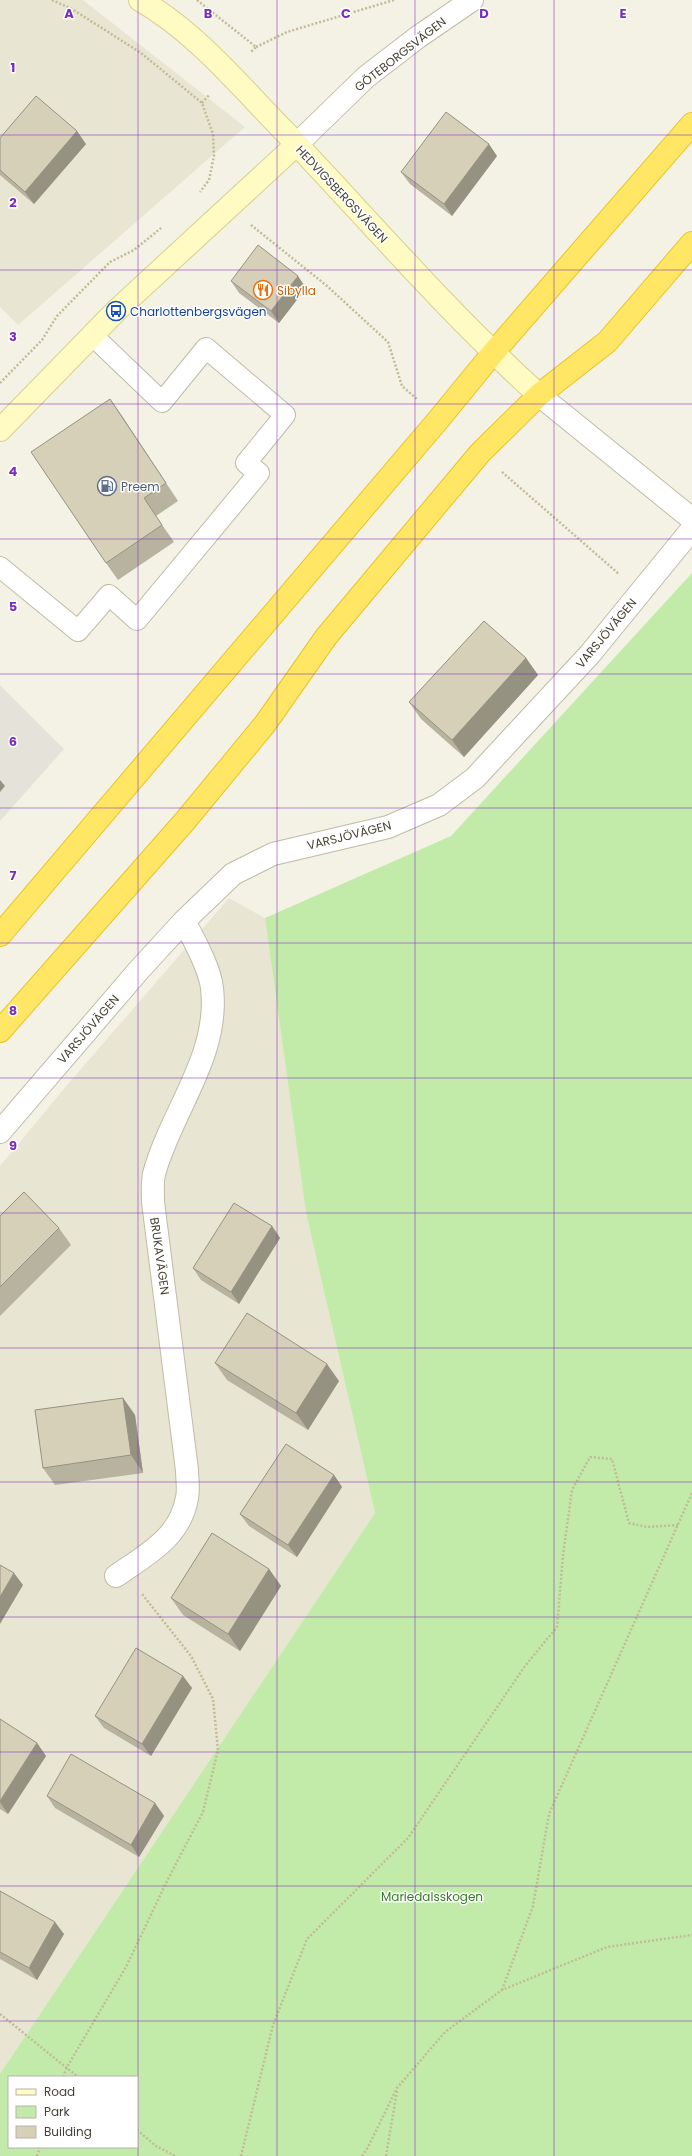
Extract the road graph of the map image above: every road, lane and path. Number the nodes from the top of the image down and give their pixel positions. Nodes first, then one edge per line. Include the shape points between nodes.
1 (52, 0) edge
2 (140, 0) edge
3 (394, 0) edge
4 (472, 0) edge
5 (256, 47) dead end
6 (692, 124) edge
7 (296, 145) junction
8 (209, 180) junction
9 (197, 196) dead end
10 (229, 207) junction
11 (164, 226) dead end
12 (692, 243) edge
13 (92, 335) junction
14 (493, 353) junction
15 (0, 383) edge
16 (539, 395) junction
17 (439, 420) junction
18 (0, 430) edge
19 (480, 453) junction
20 (692, 519) edge
21 (692, 529) edge
22 (0, 567) edge
23 (640, 593) junction
24 (184, 921) junction
25 (0, 936) edge
26 (0, 1032) edge
27 (0, 1132) edge
28 (692, 1494) edge
29 (678, 1525) junction
30 (149, 1552) junction
31 (116, 1576) dead end
32 (692, 1935) edge
33 (502, 1990) junction
34 (0, 2014) edge
35 (67, 2067) junction
36 (63, 2076) edge
37 (77, 2076) edge
38 (397, 2088) junction
39 (138, 2131) edge
40 (175, 2156) edge
41 (241, 2156) edge
42 (362, 2156) edge
43 (386, 2156) edge

1 - 8 path via 72,9 140,53 202,103 213,134 214,156
2 - 7 street, HEDVIGSBERGSVÄGEN via 165,14 229,74
3 - 5 path via 287,32
4 - 7 street, GÖTEBORGSVÄGEN via 366,77
6 - 14 highway
7 - 10 street
7 - 14 street, HEDVIGSBERGSVÄGEN
8 - 9 path
8 - 10 path
10 - 13 street
10 - 17 path via 327,286 388,342 402,386
11 - 15 path via 134,250 110,262 57,316 42,340
12 - 16 highway via 607,342
13 - 18 street
13 - 22 lane via 162,402 206,348 285,415 246,463 259,473 137,620 109,595 78,631
14 - 16 street, HEDVIGSBERGSVÄGEN
14 - 17 highway
16 - 19 highway
16 - 20 street
17 - 25 highway
19 - 23 path
19 - 26 highway via 326,636 265,724 185,821
21 - 23 street, VARSJÖVÄGEN
23 - 24 street, VARSJÖVÄGEN via 590,654 475,778 439,805 388,827 273,854 233,874
24 - 27 street, VARSJÖVÄGEN
24 - 30 street, BRUKAVÄGEN via 197,945 212,987 212,1020 207,1048 154,1176 153,1202 186,1462 188,1496 182,1515 170,1536
28 - 29 path
29 - 33 path via 549,1814 533,1906
29 - 41 path via 647,1528 629,1523 612,1459 590,1457 572,1490 557,1627 525,1666 408,1838 306,1939 273,2025
30 - 31 street, BRUKAVÄGEN
30 - 35 path via 142,1596 191,1656 213,1699 218,1750 203,1812 126,1967
32 - 33 path via 607,1947
33 - 38 path via 445,2032
34 - 35 path
35 - 36 path
35 - 37 path
38 - 42 path
38 - 43 path
39 - 40 path via 156,2146

